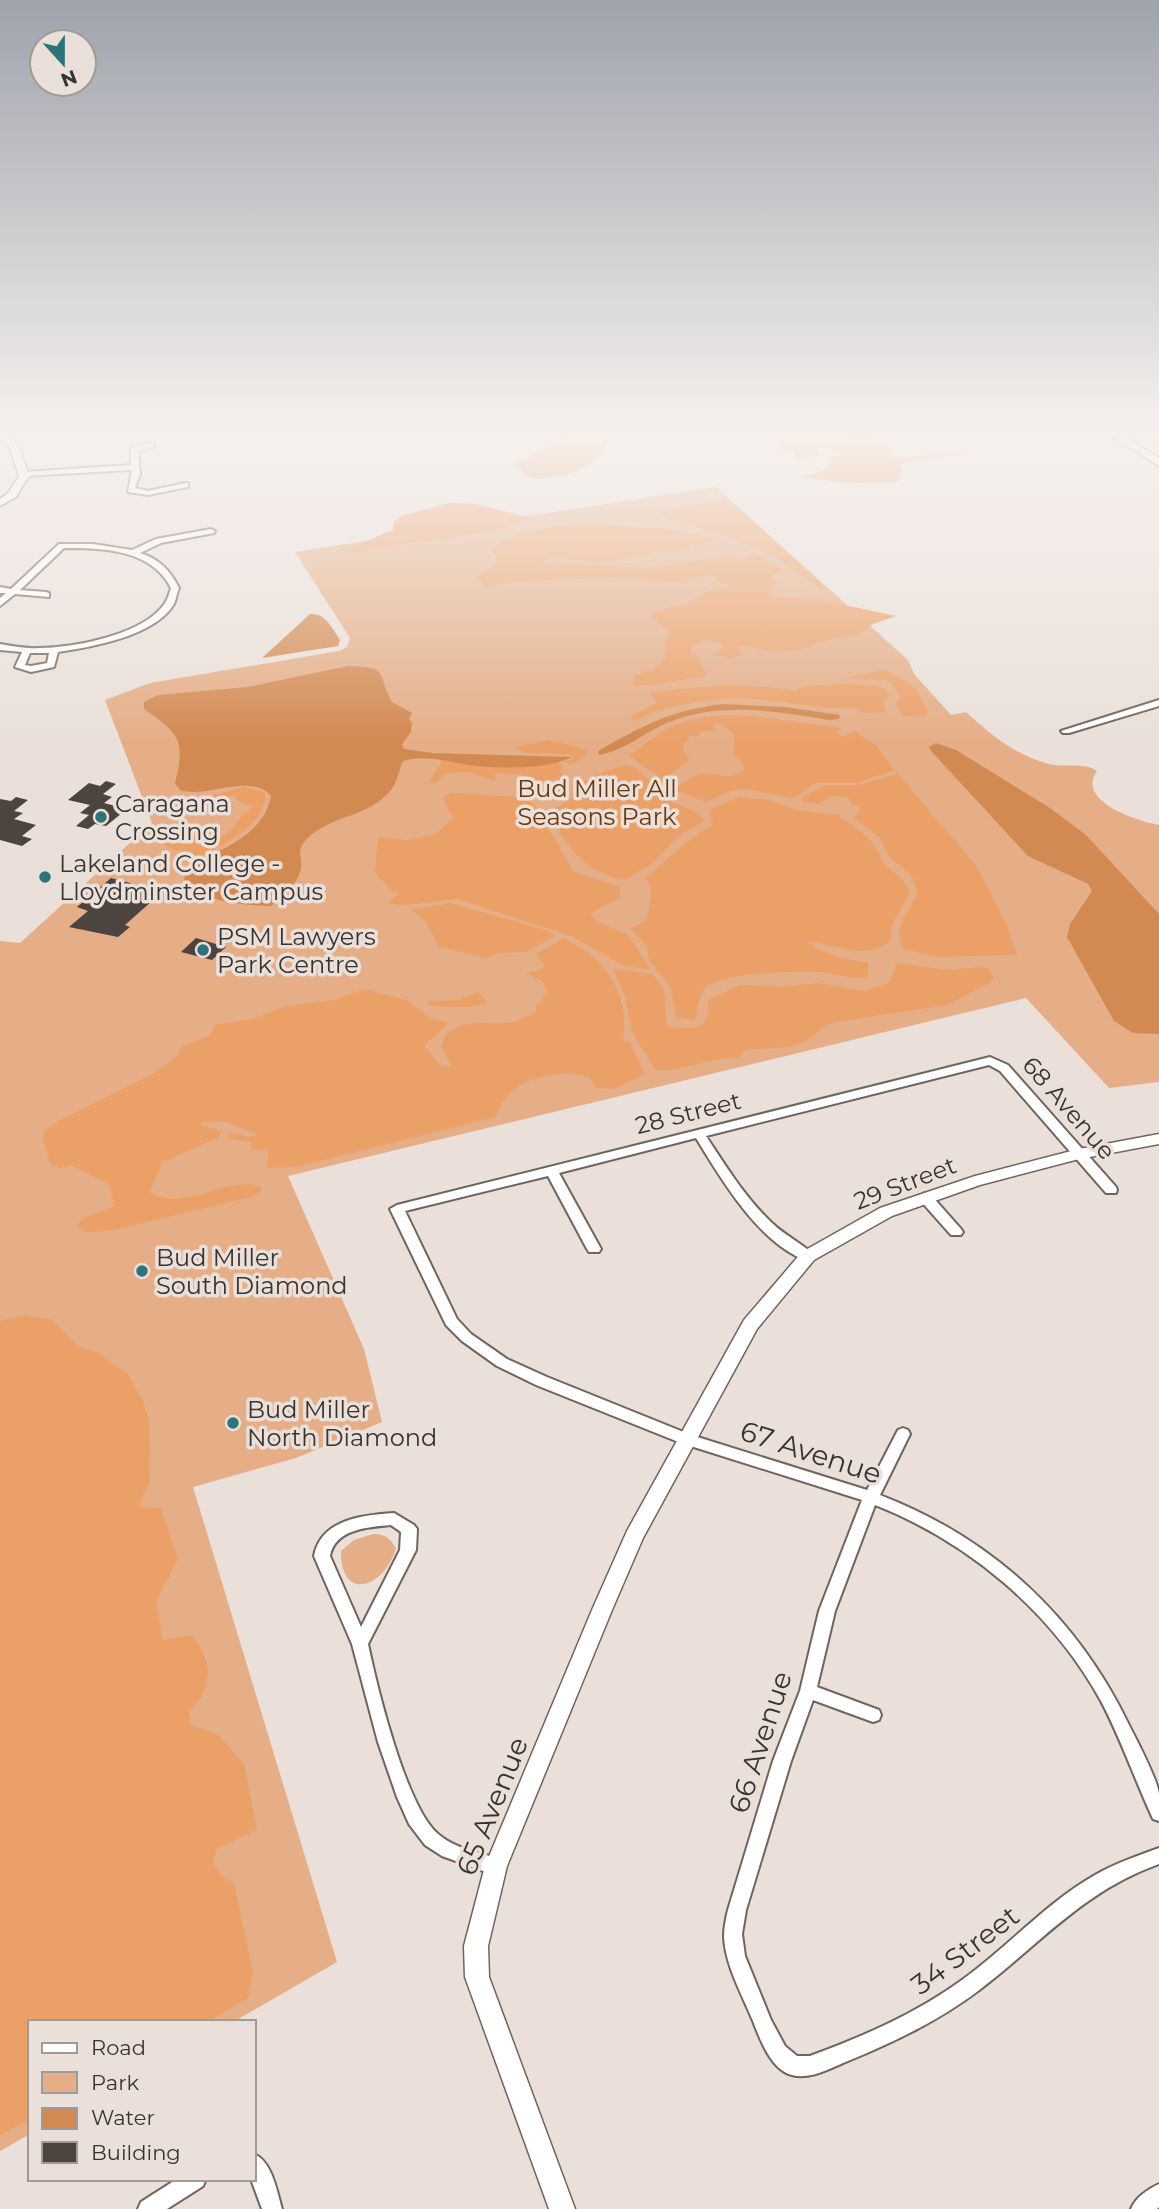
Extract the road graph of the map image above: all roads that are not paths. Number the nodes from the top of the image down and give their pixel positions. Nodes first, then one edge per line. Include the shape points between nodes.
1 (180, 536) edge
2 (132, 553) junction
3 (0, 590) edge
4 (12, 592) junction
5 (46, 595) dead end
6 (0, 603) edge
7 (0, 646) edge
8 (54, 649) junction
9 (27, 650) junction
10 (1154, 705) edge
11 (1159, 712) edge
12 (1066, 731) dead end
13 (990, 1061) joint
14 (699, 1134) junction
15 (1159, 1139) edge
16 (1079, 1154) junction
17 (551, 1170) junction
18 (1111, 1190) dead end
19 (925, 1197) junction
20 (397, 1209) joint
21 (956, 1232) dead end
22 (594, 1249) dead end
23 (808, 1256) junction
24 (903, 1434) dead end
25 (687, 1439) junction
26 (871, 1498) junction
27 (360, 1644) junction
28 (808, 1691) junction
29 (873, 1714) dead end
30 (1159, 1813) edge
31 (1159, 1856) edge
32 (496, 1866) junction
33 (793, 2066) joint
34 (256, 2168) edge
35 (193, 2181) edge
36 (1159, 2194) edge
37 (148, 2209) edge
38 (271, 2209) edge
39 (562, 2209) edge
40 (1141, 2209) edge

1 - 2 street
2 - 4 street via 62,546
2 - 8 street via 168,574 175,588 170,604 133,630 90,644
3 - 4 street
4 - 5 street
4 - 6 street
7 - 9 street
8 - 9 street
8 - 9 street via 51,665 31,669 20,667
10 - 11 street
10 - 12 street
13 - 14 street, 28 Street
13 - 16 street, 68 Avenue via 1004,1068
14 - 17 street, 28 Street
14 - 23 street via 758,1221
15 - 16 street, 29 Street
16 - 18 street, 68 Avenue
16 - 19 street, 29 Street
17 - 20 street, 28 Street
17 - 22 street
19 - 21 street
19 - 23 street, 29 Street via 886,1212
20 - 25 street, 67 Avenue via 443,1310 483,1353
23 - 25 street, 29 Street via 750,1325
24 - 26 street, 66 Avenue
25 - 26 street, 67 Avenue
25 - 32 street, 65 Avenue via 634,1537
26 - 28 street, 66 Avenue via 827,1611
26 - 30 street, 67 Avenue via 942,1531 994,1566 1048,1615 1084,1659 1116,1712
27 - 27 street via 408,1550 409,1529 399,1521 372,1520 347,1528 326,1538 321,1547
27 - 32 street via 365,1674 415,1818 437,1844 461,1857
28 - 29 street
28 - 33 street, 66 Avenue via 779,1773 733,1934 741,1969 764,2026 778,2053
31 - 33 street, 34 Street via 1103,1880 947,2002 909,2025 810,2066
32 - 39 street, 65 Avenue via 476,1946 477,1977
34 - 38 street
35 - 37 street
36 - 40 street

